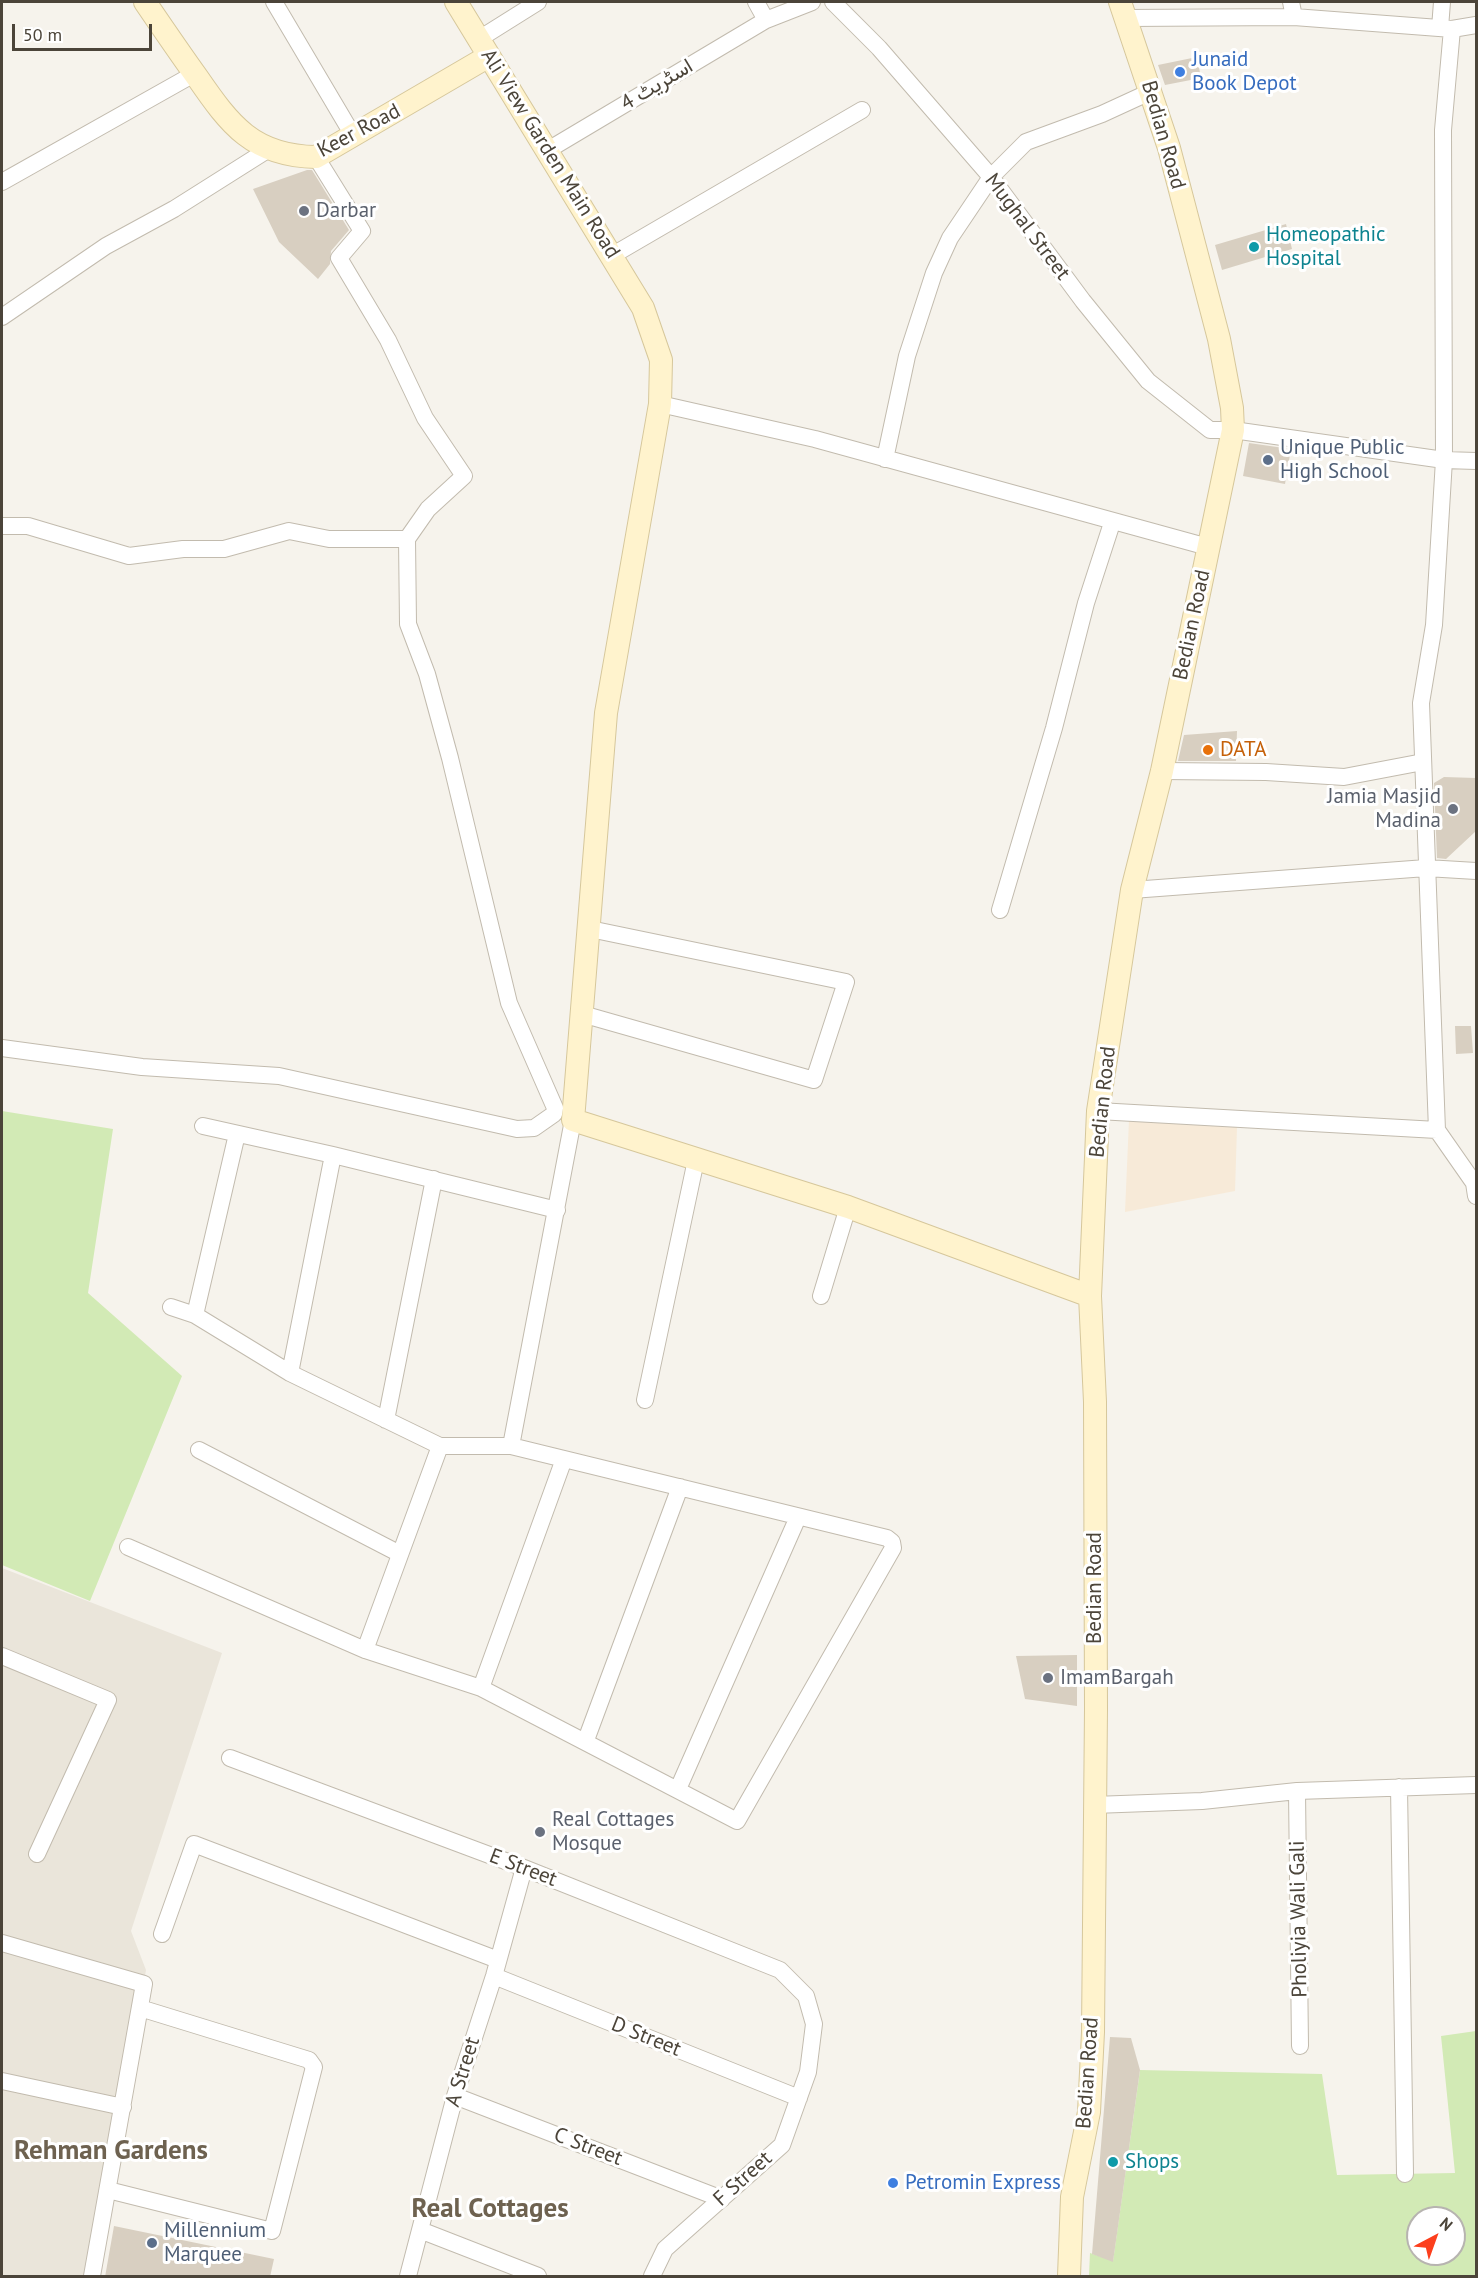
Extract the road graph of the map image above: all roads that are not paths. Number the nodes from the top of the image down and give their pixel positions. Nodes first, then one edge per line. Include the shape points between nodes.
1 (144, 2) edge
2 (274, 2) edge
3 (456, 2) edge
4 (538, 2) edge
5 (756, 2) edge
6 (812, 2) edge
7 (833, 2) edge
8 (1442, 2) edge
9 (1293, 9) edge
10 (1122, 10) edge
11 (766, 20) junction
12 (1476, 26) edge
13 (1446, 28) junction
14 (484, 48) junction
15 (194, 74) junction
16 (1152, 92) junction
17 (862, 110) dead end
18 (354, 137) junction
19 (269, 149) junction
20 (548, 150) junction
21 (316, 157) junction
22 (991, 177) junction
23 (2, 183) edge
24 (613, 255) junction
25 (2, 317) edge
26 (660, 404) junction
27 (1233, 430) junction
28 (885, 459) junction
29 (1444, 460) junction
30 (1476, 461) edge
31 (1112, 523) junction
32 (2, 526) edge
33 (407, 539) junction
34 (1208, 547) junction
35 (1423, 762) junction
36 (1162, 771) junction
37 (1426, 868) junction
38 (1476, 871) edge
39 (1132, 890) junction
40 (1000, 910) dead end
41 (590, 928) junction
42 (582, 1014) junction
43 (2, 1048) edge
44 (1098, 1111) junction
45 (573, 1120) junction
46 (203, 1126) dead end
47 (1437, 1130) junction
48 (237, 1134) junction
49 (333, 1155) junction
50 (696, 1160) junction
51 (434, 1179) junction
52 (1476, 1196) edge
53 (848, 1206) junction
54 (557, 1210) junction
55 (821, 1296) dead end
56 (1090, 1296) junction
57 (171, 1306) dead end
58 (195, 1315) junction
59 (290, 1373) junction
60 (645, 1400) dead end
61 (386, 1420) junction
62 (440, 1446) junction
63 (512, 1446) junction
64 (199, 1450) dead end
65 (564, 1459) junction
66 (680, 1487) junction
67 (798, 1517) junction
68 (128, 1547) dead end
69 (400, 1554) junction
70 (365, 1650) junction
71 (2, 1656) edge
72 (482, 1688) junction
73 (586, 1740) junction
74 (230, 1758) dead end
75 (1476, 1785) edge
76 (1399, 1787) junction
77 (678, 1789) junction
78 (1297, 1791) junction
79 (1094, 1805) junction
80 (37, 1854) dead end
81 (524, 1868) junction
82 (162, 1934) dead end
83 (2, 1943) edge
84 (496, 1968) junction
85 (806, 1995) joint
86 (140, 2008) junction
87 (1300, 2046) dead end
88 (2, 2081) edge
89 (455, 2096) junction
90 (798, 2098) junction
91 (123, 2107) junction
92 (1405, 2174) dead end
93 (108, 2190) junction
94 (722, 2199) junction
95 (420, 2230) junction
96 (1070, 2230) junction
97 (92, 2277) edge
98 (408, 2277) edge
99 (538, 2277) edge
100 (652, 2277) edge
101 (1056, 2277) edge
102 (1069, 2277) edge

1 - 15 main road, Keer Road
2 - 18 street
3 - 14 main road, Ali View Garden Main Road
4 - 14 street
5 - 11 street
6 - 11 street, اسٹریٹ 4
7 - 22 street, Mughal Street via 879,48
8 - 13 street
9 - 10 street
9 - 13 street
10 - 16 main road, Bedian Road
11 - 20 street, اسٹریٹ 4
12 - 13 street
13 - 29 street
14 - 18 main road, Keer Road
14 - 20 main road, Ali View Garden Main Road
15 - 19 main road, Keer Road via 225,118
15 - 23 street
16 - 22 street via 1026,142
16 - 27 main road, Bedian Road via 1219,339 1233,408
17 - 24 street
18 - 21 main road, Keer Road
19 - 21 main road, Keer Road via 294,157
19 - 25 street via 106,246
20 - 24 main road, Ali View Garden Main Road
21 - 33 street via 362,231 339,258 388,340 425,418 464,476 428,508
22 - 27 street, Mughal Street via 1148,381 1210,430
22 - 28 street via 950,238 934,273 907,356
24 - 26 main road, Ali View Garden Main Road via 643,308 661,360
26 - 28 street
26 - 41 main road, Ali View Garden Main Road via 606,713
27 - 29 street, Mughal Street
27 - 34 main road, Bedian Road
28 - 31 street
29 - 30 street, Mughal Street
29 - 35 street via 1434,624 1421,703
31 - 34 street
31 - 40 street
32 - 33 street via 28,526 129,556 183,549 224,549 289,531 329,539
33 - 43 street via 408,624 427,674 450,758 509,1003 555,1108 554,1114 534,1128 517,1129 279,1076 142,1067
34 - 36 main road, Bedian Road
35 - 36 street via 1344,777
35 - 37 street
36 - 39 main road, Bedian Road
37 - 38 street
37 - 39 street
37 - 47 street
39 - 44 main road, Bedian Road
41 - 42 main road, Ali View Garden Main Road
41 - 42 street via 846,982 814,1080
42 - 45 main road, Ali View Garden Main Road
44 - 47 street
44 - 56 main road, Bedian Road
45 - 50 main road
45 - 54 street
46 - 48 street
47 - 52 street via 1474,1183
48 - 49 street
48 - 58 street
49 - 51 street
49 - 59 street
50 - 53 main road
50 - 60 street
51 - 54 street
51 - 61 street
53 - 55 street
53 - 56 main road
54 - 63 street
56 - 79 main road, Bedian Road via 1095,1402
57 - 58 street
58 - 59 street
59 - 61 street
61 - 62 street
62 - 63 street
62 - 69 street
63 - 65 street
64 - 69 street
65 - 66 street
65 - 72 street
66 - 67 street
66 - 73 street
67 - 77 street
67 - 77 street via 887,1538 893,1548 740,1818 734,1820
68 - 70 street
69 - 70 street
70 - 72 street
71 - 80 street via 108,1700
72 - 73 street
73 - 77 street
74 - 81 street, E Street
75 - 76 street
76 - 78 street
76 - 92 street
78 - 79 street via 1202,1801
78 - 87 street, Pholiyia Wali Gali
79 - 96 main road, Bedian Road via 1089,2112 1072,2197
81 - 84 street, A Street
81 - 85 street, E Street via 780,1970
82 - 84 street, D Street via 194,1844
83 - 86 street via 144,1984
84 - 89 street, A Street
84 - 90 street, D Street
85 - 90 street, F Street via 814,2024 807,2072
86 - 91 street
86 - 93 street via 309,2060 314,2067 272,2231
88 - 91 street
89 - 94 street, C Street
89 - 95 street, A Street
90 - 94 street, F Street via 782,2145
91 - 93 street
93 - 97 street
94 - 100 street, F Street via 665,2249
95 - 98 street, A Street
95 - 99 street
96 - 101 main road, Bedian Road
96 - 102 main road, Bedian Road

